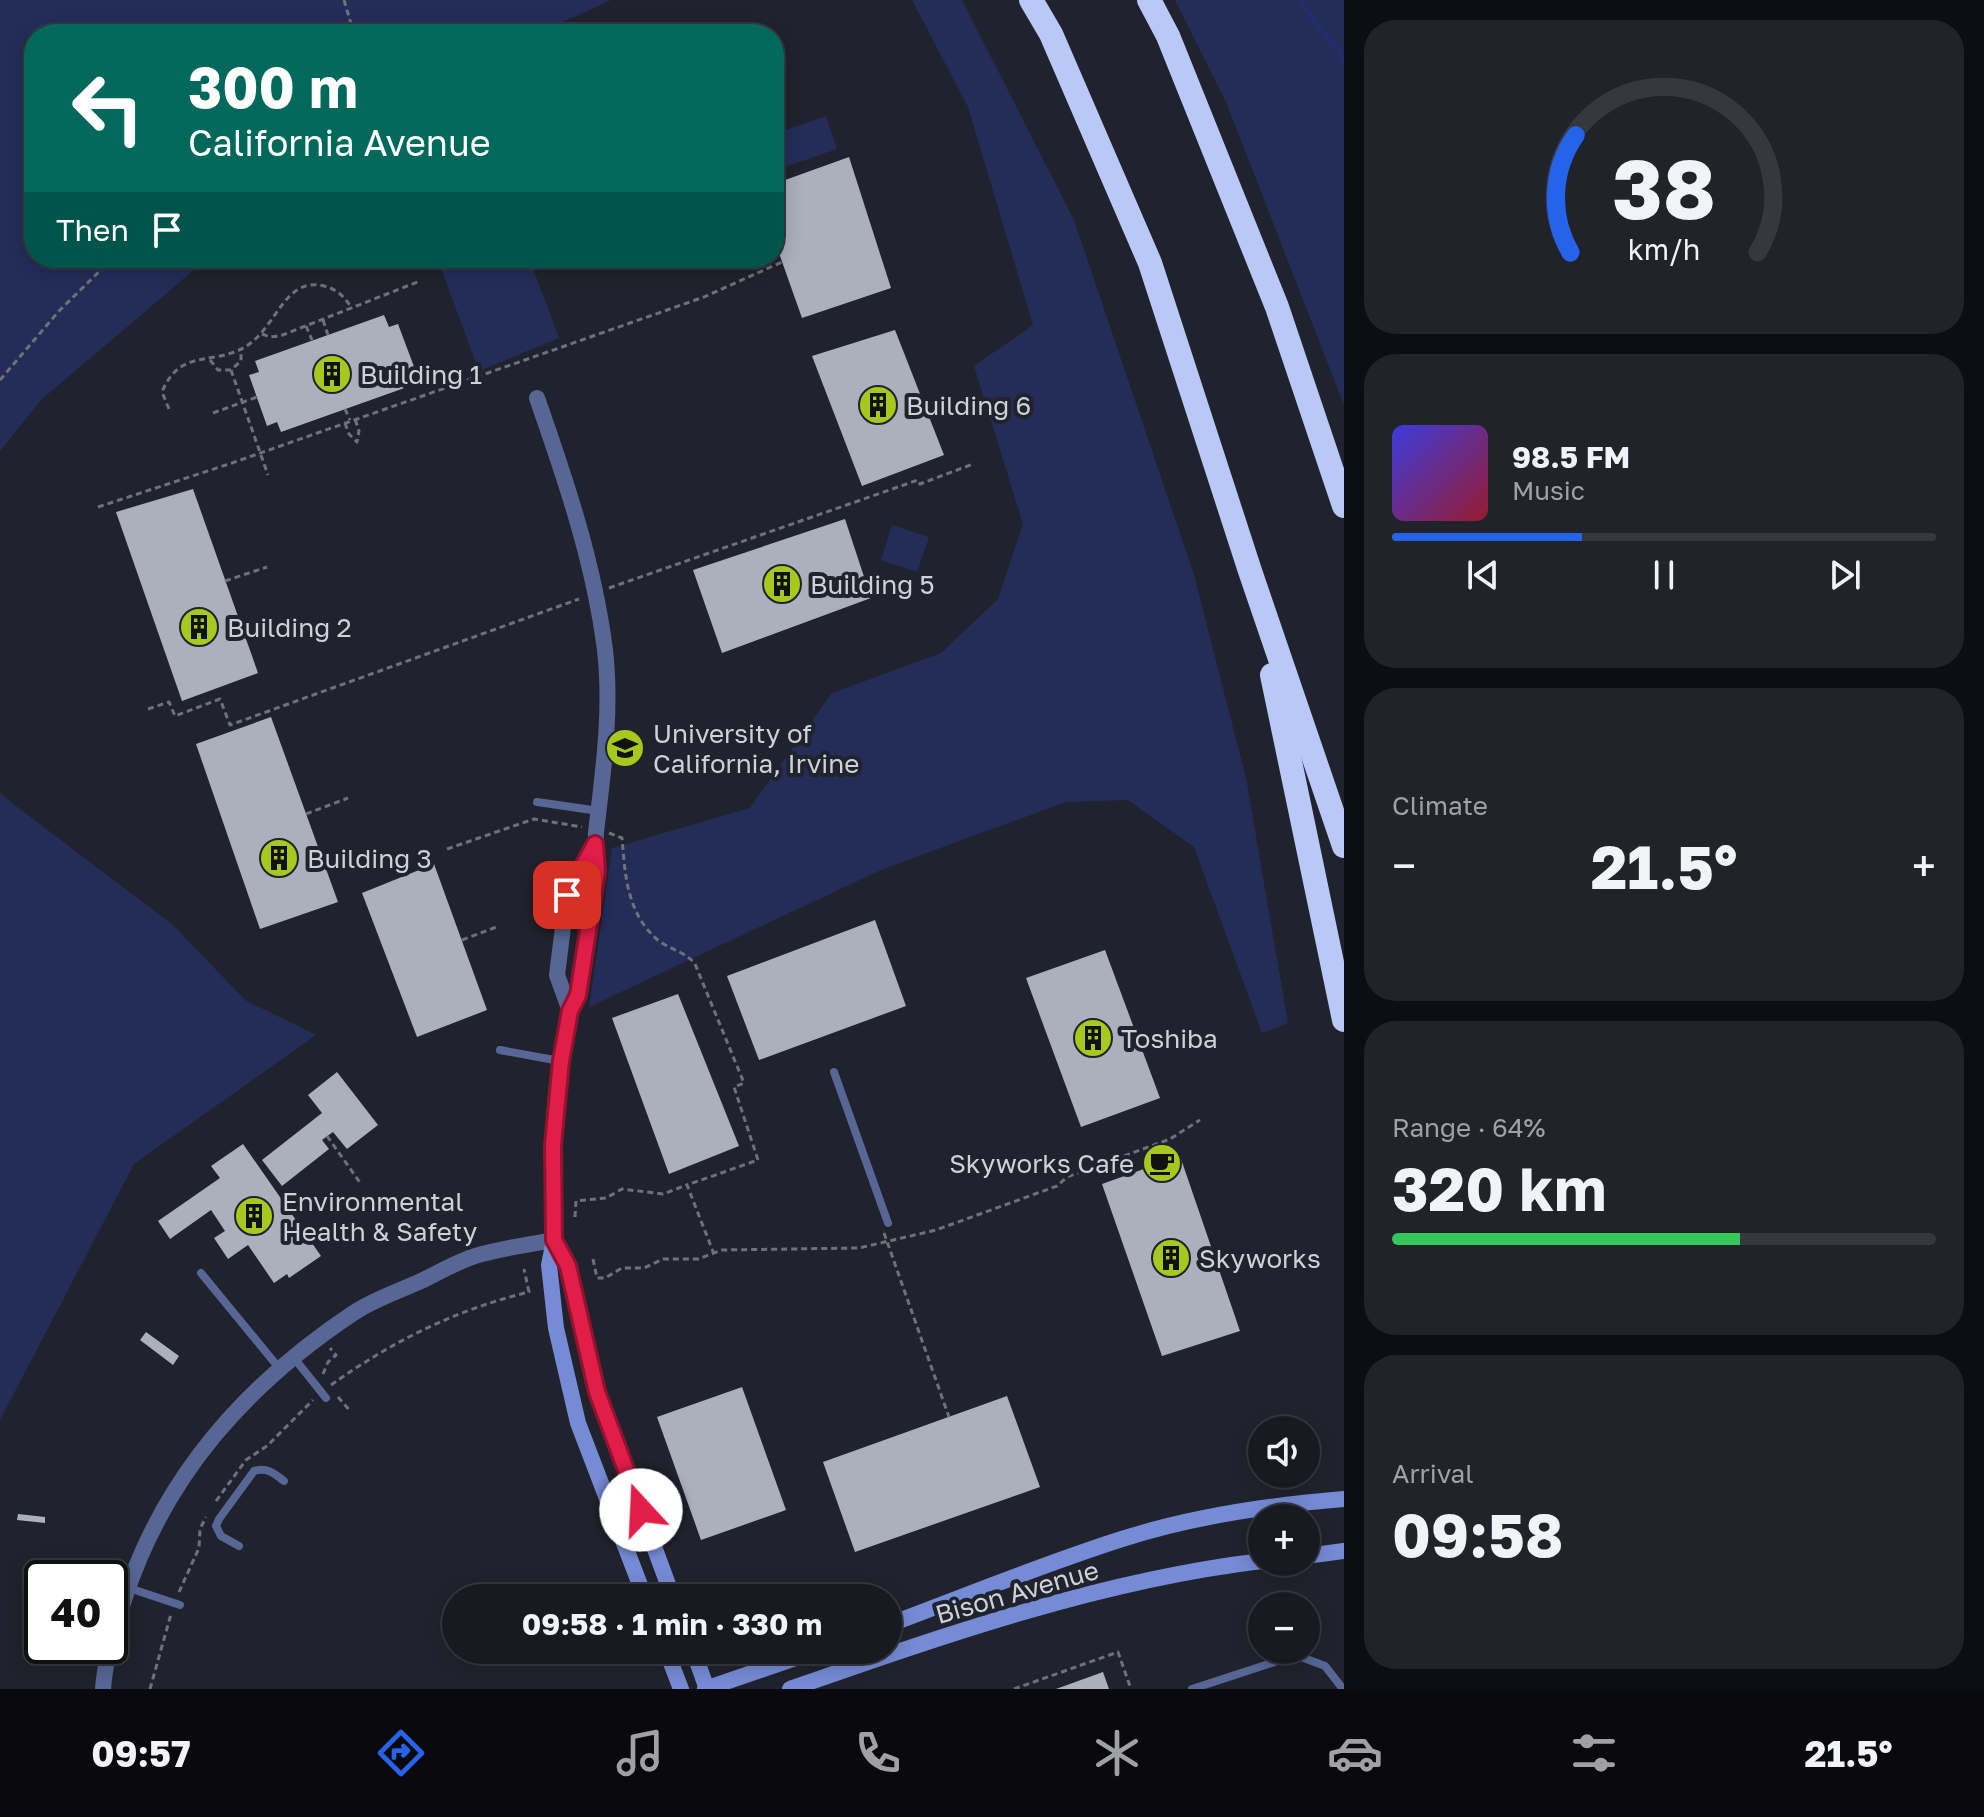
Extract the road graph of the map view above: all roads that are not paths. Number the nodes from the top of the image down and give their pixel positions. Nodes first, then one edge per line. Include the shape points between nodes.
1 (1031, 0) edge
2 (1149, 0) edge
3 (537, 398) dead end
4 (1344, 506) edge
5 (1250, 571) junction
6 (537, 802) dead end
7 (600, 811) junction
8 (596, 837) junction
9 (1344, 846) edge
10 (570, 1011) junction
11 (1344, 1020) edge
12 (500, 1050) dead end
13 (561, 1061) junction
14 (834, 1072) dead end
15 (885, 1224) road end
16 (554, 1240) junction
17 (201, 1273) dead end
18 (294, 1358) junction
19 (280, 1369) junction
20 (326, 1393) road end
21 (284, 1481) dead end
22 (1344, 1499) edge
23 (239, 1546) dead end
24 (1344, 1551) edge
25 (1320, 1554) edge
26 (1248, 1563) edge
27 (640, 1584) edge
28 (668, 1584) edge
29 (128, 1587) joint
30 (177, 1604) road end
31 (902, 1619) edge
32 (107, 1664) edge
33 (671, 1664) edge
34 (698, 1664) edge
35 (779, 1664) edge
36 (103, 1689) edge
37 (681, 1689) edge
38 (707, 1689) edge
39 (790, 1689) edge
40 (1192, 1689) edge
41 (1343, 1689) edge

1 - 5 highway via 1051,34 1150,263
2 - 4 highway via 1277,307
3 - 7 street via 576,508 597,592 607,711
5 - 9 highway
5 - 11 highway
6 - 7 lane
7 - 8 street
8 - 10 street via 578,995
8 - 10 street via 567,895 557,975
10 - 13 street
12 - 13 lane
13 - 16 street via 553,1145
14 - 15 lane
16 - 18 street via 479,1254 357,1311
16 - 27 main road via 549,1265 556,1328 578,1423
16 - 28 main road via 568,1266 597,1392
17 - 19 lane
18 - 19 street
18 - 20 lane
19 - 29 street via 199,1453 161,1511
21 - 23 lane via 262,1468 254,1471 228,1507 216,1526 221,1536
22 - 31 main road, Bison Avenue via 1217,1515 1124,1538
24 - 25 main road
26 - 39 main road, Bison Avenue via 1147,1581 988,1623
29 - 30 lane
32 - 36 street
33 - 37 main road
34 - 38 main road
35 - 38 main road
40 - 41 lane via 1296,1655 1325,1666

